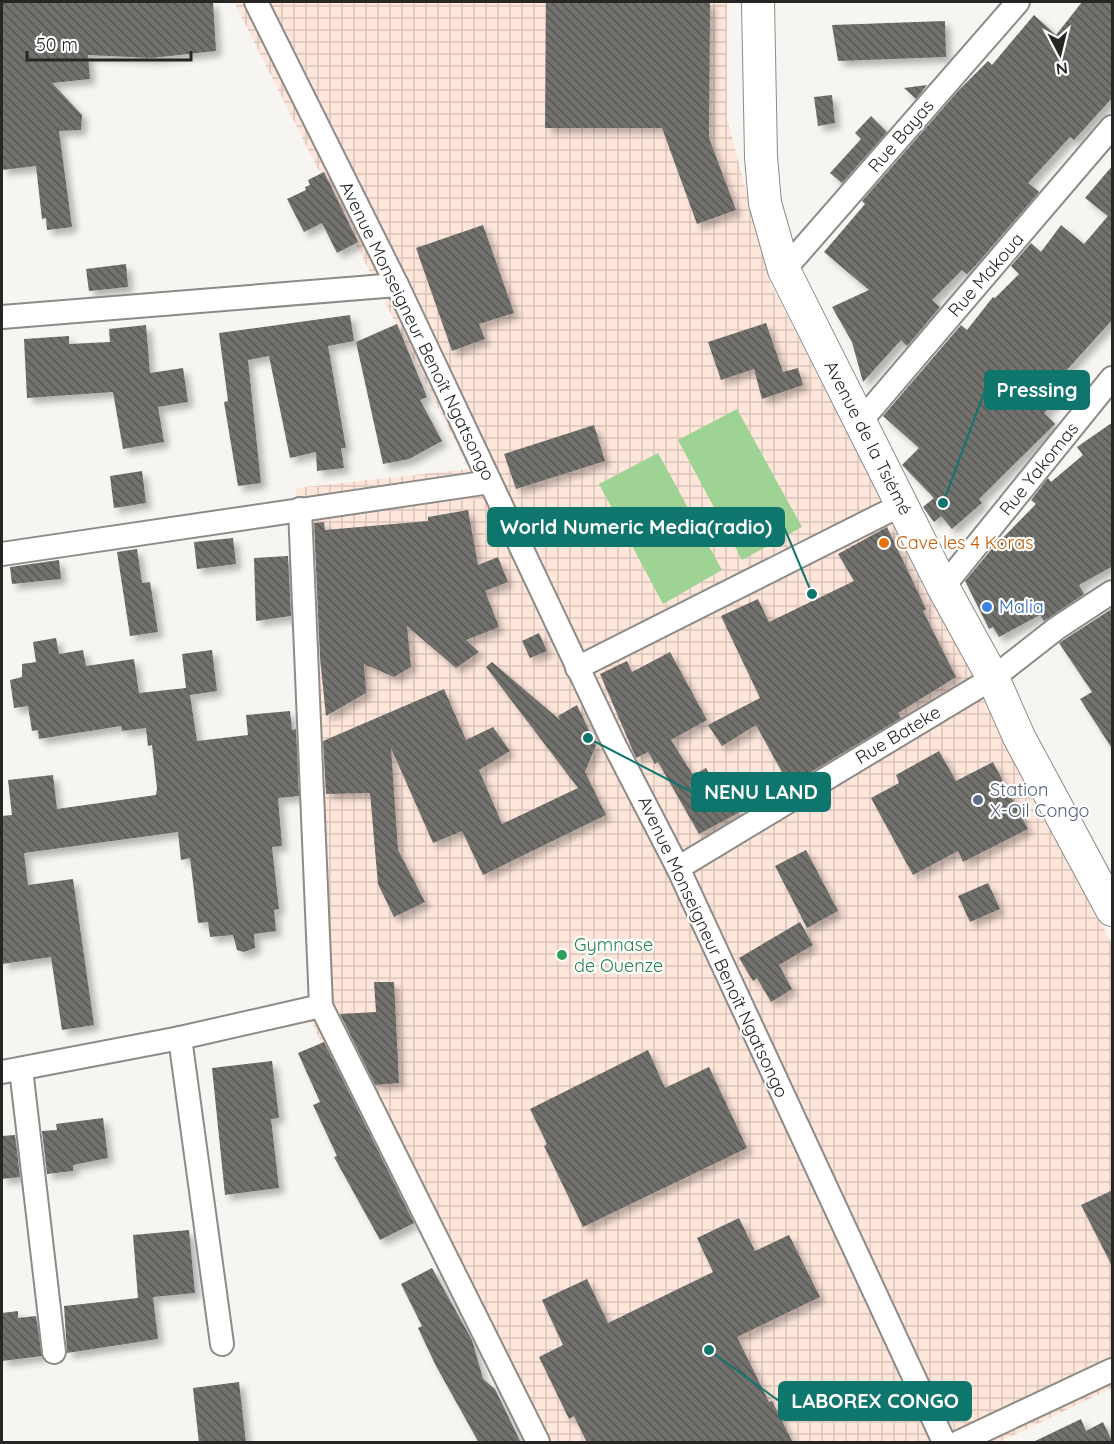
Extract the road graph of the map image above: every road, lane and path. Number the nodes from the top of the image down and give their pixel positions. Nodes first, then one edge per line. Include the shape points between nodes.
1 (256, 2) edge
2 (758, 2) edge
3 (1018, 2) edge
4 (1113, 128) edge
5 (784, 270) junction
6 (397, 285) junction
7 (2, 317) edge
8 (1113, 378) edge
9 (860, 422) junction
10 (490, 482) junction
11 (901, 505) junction
12 (300, 509) junction
13 (2, 554) edge
14 (943, 587) junction
15 (1113, 592) edge
16 (577, 668) junction
17 (993, 678) junction
18 (678, 868) junction
19 (1113, 910) edge
20 (321, 1006) junction
21 (180, 1038) junction
22 (11, 1071) edge
23 (222, 1344) dead end
24 (54, 1352) dead end
25 (1113, 1370) edge
26 (538, 1443) edge
27 (944, 1443) edge
28 (959, 1443) edge

1 - 6 street, Avenue Monseigneur Benoît Ngatsongo
2 - 5 main road, Avenue de la Tsiémé via 765,203
3 - 5 street, Rue Bayas
4 - 9 street, Rue Makoua
5 - 9 main road, Avenue de la Tsiémé
6 - 7 street
6 - 10 street, Avenue Monseigneur Benoît Ngatsongo
8 - 14 street, Rue Yakomas
9 - 11 main road, Avenue de la Tsiémé
10 - 12 street
10 - 16 street, Avenue Monseigneur Benoît Ngatsongo
11 - 14 main road, Avenue de la Tsiémé
11 - 16 street
12 - 13 street
12 - 20 street
14 - 17 main road, Avenue de la Tsiémé
15 - 17 street, Rue Bateke via 1057,628
16 - 18 street, Avenue Monseigneur Benoît Ngatsongo
17 - 18 street, Rue Bateke
17 - 19 main road, Avenue de la Tsiémé via 1019,737
18 - 27 street, Avenue Monseigneur Benoît Ngatsongo
20 - 21 street
20 - 26 street
21 - 22 street
21 - 23 street
22 - 24 street
25 - 28 street

